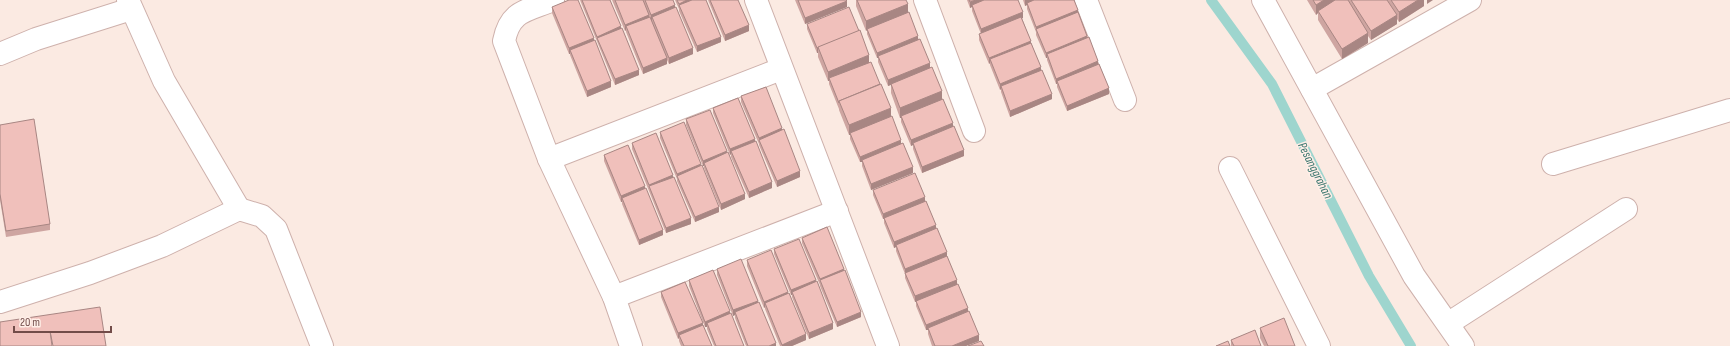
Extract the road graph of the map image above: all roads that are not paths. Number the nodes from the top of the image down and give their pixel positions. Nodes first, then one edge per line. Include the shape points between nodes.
1 (553, 0) edge
2 (756, 0) edge
3 (925, 0) edge
4 (1086, 0) edge
5 (1263, 0) edge
6 (1470, 0) edge
7 (129, 4) edge
8 (0, 54) edge
9 (781, 69) junction
10 (1312, 89) junction
11 (1125, 100) dead end
12 (1730, 110) edge
13 (974, 131) dead end
14 (549, 159) junction
15 (1553, 164) dead end
16 (1230, 168) dead end
17 (239, 209) junction
18 (1626, 209) dead end
19 (837, 210) junction
20 (614, 297) junction
21 (0, 302) edge
22 (1449, 323) junction
23 (322, 346) edge
24 (631, 346) edge
25 (888, 346) edge
26 (1319, 346) edge
27 (1463, 346) edge

1 - 14 street via 515,16 506,28 504,41
2 - 9 street
3 - 13 street
4 - 11 street
5 - 10 street
6 - 10 street
7 - 8 street
7 - 17 street via 164,81
9 - 14 street
9 - 19 street
10 - 22 street via 1414,276
12 - 15 street
14 - 20 street
16 - 26 street
17 - 21 street via 162,246
17 - 23 street via 262,216 276,229
18 - 22 street
19 - 20 street
19 - 25 street
20 - 24 street
22 - 27 street

